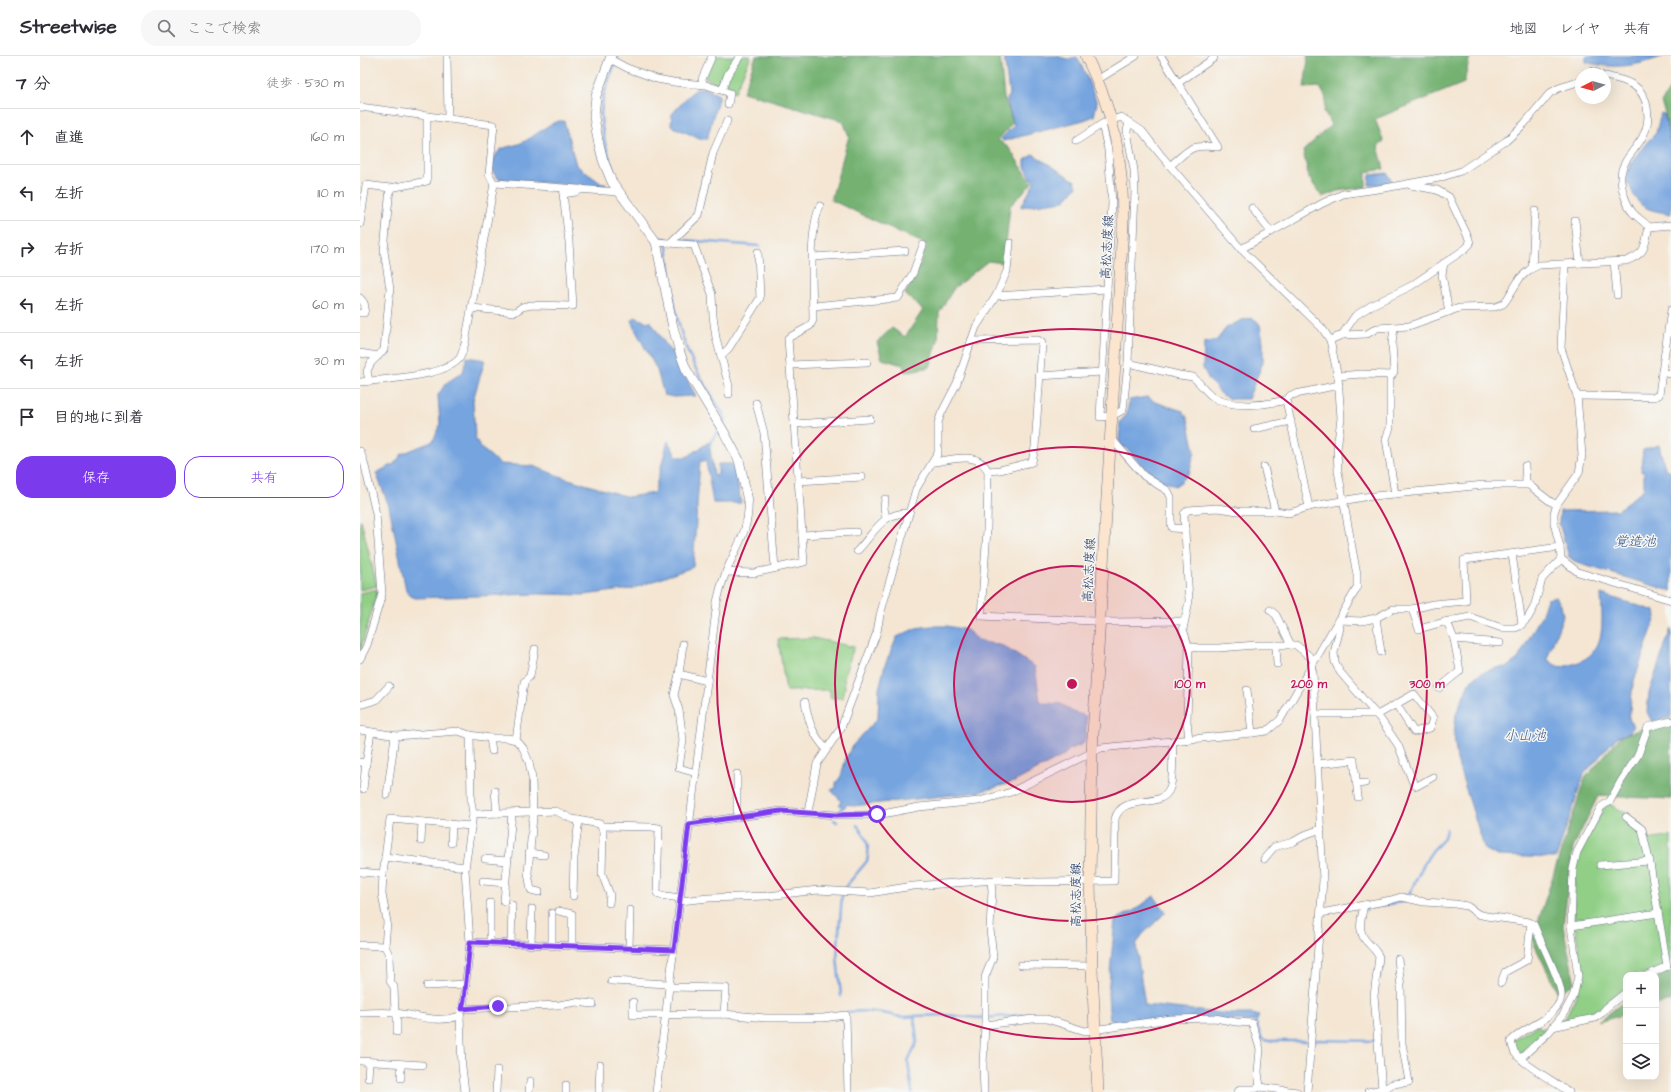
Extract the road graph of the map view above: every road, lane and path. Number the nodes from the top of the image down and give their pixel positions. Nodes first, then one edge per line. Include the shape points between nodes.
1 (447, 56) edge
2 (712, 56) edge
3 (740, 56) edge
4 (1086, 56) edge
5 (1136, 56) edge
6 (1161, 56) edge
7 (1214, 56) edge
8 (610, 57) edge
9 (1611, 78) edge
10 (1097, 80) junction
11 (1178, 83) junction
12 (1575, 83) edge
13 (702, 84) junction
14 (722, 90) junction
15 (728, 104) dead end
16 (360, 107) edge
17 (427, 116) junction
18 (448, 119) junction
19 (727, 121) dead end
20 (1107, 122) junction
21 (1129, 122) junction
22 (1076, 141) dead end
23 (1170, 166) junction
24 (494, 184) junction
25 (1407, 184) junction
26 (390, 188) junction
27 (582, 189) junction
28 (618, 192) junction
29 (820, 206) dead end
30 (1252, 208) dead end
31 (1535, 211) dead end
32 (1575, 221) dead end
33 (360, 224) edge
34 (1671, 225) edge
35 (1649, 227) junction
36 (1271, 232) junction
37 (656, 242) junction
38 (670, 243) junction
39 (1010, 243) dead end
40 (923, 245) dead end
41 (1241, 249) junction
42 (905, 251) dead end
43 (758, 252) dead end
44 (813, 257) junction
45 (1614, 261) junction
46 (1444, 263) junction
47 (1565, 264) junction
48 (1580, 264) junction
49 (1532, 268) junction
50 (1107, 288) junction
51 (1617, 295) dead end
52 (996, 296) junction
53 (360, 298) edge
54 (813, 306) junction
55 (471, 308) junction
56 (1671, 310) edge
57 (1449, 312) junction
58 (360, 313) edge
59 (1394, 327) junction
60 (1342, 335) junction
61 (1330, 340) junction
62 (971, 341) junction
63 (360, 353) edge
64 (722, 355) junction
65 (378, 356) junction
66 (867, 362) dead end
67 (1128, 363) junction
68 (790, 365) junction
69 (1102, 372) junction
70 (1662, 372) junction
71 (1671, 374) edge
72 (1392, 375) junction
73 (1039, 376) junction
74 (1338, 376) junction
75 (369, 380) junction
76 (360, 382) edge
77 (1339, 385) junction
78 (729, 394) dead end
79 (1577, 396) junction
80 (1286, 400) junction
81 (756, 403) dead end
82 (1112, 416) junction
83 (870, 419) dead end
84 (1291, 421) junction
85 (794, 424) junction
86 (1254, 429) dead end
87 (1110, 436) junction
88 (360, 451) edge
89 (933, 462) junction
90 (1525, 466) dead end
91 (1264, 467) dead end
92 (988, 470) junction
93 (862, 477) dead end
94 (798, 481) junction
95 (1529, 485) junction
96 (1395, 494) junction
97 (885, 499) dead end
98 (1343, 500) junction
99 (748, 501) joint
100 (1557, 504) junction
101 (1309, 507) junction
102 (1275, 510) junction
103 (909, 513) junction
104 (886, 518) junction
105 (1185, 529) junction
106 (856, 532) dead end
107 (802, 535) junction
108 (1560, 547) junction
109 (857, 551) dead end
110 (1512, 554) junction
111 (1561, 559) junction
112 (775, 568) junction
113 (726, 572) junction
114 (1671, 600) edge
115 (1412, 609) junction
116 (1270, 610) dead end
117 (1376, 618) junction
118 (1100, 621) junction
119 (1183, 621) junction
120 (1337, 621) junction
121 (1444, 622) junction
122 (1522, 624) junction
123 (1454, 639) junction
124 (1500, 643) dead end
125 (682, 644) dead end
126 (1276, 645) junction
127 (1291, 645) junction
128 (1188, 646) junction
129 (535, 649) dead end
130 (1381, 652) dead end
131 (360, 659) edge
132 (1312, 663) junction
133 (1276, 664) dead end
134 (679, 674) junction
135 (707, 682) junction
136 (389, 686) dead end
137 (1439, 688) dead end
138 (1247, 690) dead end
139 (805, 702) dead end
140 (1396, 704) junction
141 (360, 705) edge
142 (1315, 714) junction
143 (1375, 714) junction
144 (1671, 721) edge
145 (360, 730) edge
146 (371, 732) junction
147 (1252, 733) junction
148 (395, 736) junction
149 (470, 736) junction
150 (490, 738) junction
151 (516, 740) junction
152 (1189, 740) junction
153 (1173, 741) junction
154 (826, 749) junction
155 (492, 751) dead end
156 (1092, 752) junction
157 (363, 763) edge
158 (1318, 764) junction
159 (696, 773) junction
160 (737, 774) dead end
161 (1433, 777) dead end
162 (1365, 783) dead end
163 (1357, 784) junction
164 (363, 789) dead end
165 (494, 791) dead end
166 (387, 795) dead end
167 (1358, 797) dead end
168 (808, 812) junction
169 (497, 813) junction
170 (512, 813) junction
171 (533, 813) junction
172 (473, 814) junction
173 (737, 817) junction
174 (1626, 817) dead end
175 (579, 820) junction
176 (422, 822) junction
177 (689, 824) junction
178 (452, 825) junction
179 (471, 826) junction
180 (601, 826) junction
181 (1321, 829) junction
182 (420, 841) dead end
183 (451, 843) dead end
184 (529, 853) junction
185 (544, 856) dead end
186 (385, 857) junction
187 (485, 859) dead end
188 (1264, 859) dead end
189 (507, 861) junction
190 (1650, 861) junction
191 (574, 865) junction
192 (1600, 865) dead end
193 (582, 866) dead end
194 (465, 867) junction
195 (360, 872) edge
196 (383, 874) junction
197 (483, 881) dead end
198 (991, 881) junction
199 (1090, 882) junction
200 (506, 883) junction
201 (539, 892) dead end
202 (573, 896) dead end
203 (680, 900) junction
204 (504, 901) dead end
205 (490, 903) dead end
206 (609, 903) dead end
207 (1364, 904) junction
208 (512, 905) dead end
209 (532, 909) dead end
210 (630, 910) dead end
211 (1321, 913) junction
212 (1658, 913) junction
213 (1531, 923) junction
214 (1571, 926) junction
215 (470, 942) junction
216 (490, 943) junction
217 (511, 944) junction
218 (360, 945) edge
219 (531, 945) junction
220 (385, 946) junction
221 (552, 946) junction
222 (572, 946) junction
223 (629, 948) junction
224 (674, 950) junction
225 (1398, 960) dead end
226 (1021, 965) dead end
227 (1092, 966) junction
228 (1654, 972) edge
229 (611, 981) dead end
230 (1501, 983) dead end
231 (466, 984) junction
232 (427, 986) dead end
233 (669, 986) junction
234 (1623, 994) edge
235 (633, 1002) dead end
236 (593, 1004) dead end
237 (461, 1012) junction
238 (360, 1013) edge
239 (396, 1013) junction
240 (724, 1014) junction
241 (666, 1015) junction
242 (985, 1020) junction
243 (1552, 1027) junction
244 (1094, 1028) junction
245 (397, 1032) dead end
246 (1521, 1058) junction
247 (360, 1061) edge
248 (369, 1062) junction
249 (401, 1064) junction
250 (422, 1065) dead end
251 (600, 1065) dead end
252 (497, 1070) dead end
253 (368, 1078) dead end
254 (401, 1078) dead end
255 (530, 1081) dead end
256 (1260, 1087) junction
257 (1386, 1090) edge
258 (465, 1092) edge
259 (496, 1092) edge
260 (529, 1092) edge
261 (599, 1092) edge
262 (656, 1092) edge
263 (848, 1092) edge
264 (984, 1092) edge
265 (1098, 1092) edge
266 (1238, 1092) edge
267 (1297, 1092) edge
268 (1307, 1092) edge
269 (1368, 1092) edge
270 (1570, 1092) edge

1 - 18 street
2 - 13 street
3 - 14 street via 728,74
4 - 10 main road, 高松志度線
5 - 10 street
6 - 11 street
7 - 11 street
8 - 13 street via 627,68 657,79
8 - 28 street via 596,96 594,117 603,160
9 - 35 street via 1630,83 1640,92 1648,108 1646,129 1622,168 1621,184 1633,213
10 - 20 main road, 高松志度線
11 - 23 street via 1218,147 1202,145 1190,148
12 - 25 street via 1550,93 1506,141 1461,171
13 - 14 street
14 - 15 street via 730,93
16 - 17 street
17 - 18 street
17 - 26 street via 427,182
18 - 24 street via 494,125 488,174
19 - 38 street via 713,153 699,215
20 - 21 street via 1122,117
20 - 22 street
20 - 50 street via 1112,203
20 - 82 main road, 高松志度線 via 1118,151 1122,198
21 - 23 street via 1142,131
21 - 67 street via 1127,131 1135,192
23 - 41 street
24 - 27 street
24 - 55 street
25 - 36 street via 1342,194
25 - 46 street via 1437,190 1449,197 1469,239 1470,244 1465,249
26 - 33 street via 366,186
26 - 65 street via 384,251 390,289 384,350
27 - 28 street
27 - 55 street via 563,194 573,306 531,305 515,312
28 - 37 street
29 - 44 street via 813,232
30 - 36 street
31 - 49 street
32 - 48 street
34 - 35 street
35 - 45 street via 1643,251 1638,256
36 - 41 street
37 - 38 street
37 - 99 street via 680,353 686,369 739,460
38 - 64 street via 694,245 712,294 712,316
39 - 52 street via 1007,271
40 - 54 street via 913,273 898,298
41 - 61 street via 1322,328
42 - 44 street
43 - 64 street via 760,298
44 - 54 street
45 - 48 street
45 - 51 street
46 - 57 street via 1442,275
46 - 60 street via 1411,286 1355,316
47 - 48 street
47 - 49 street via 1539,265
47 - 79 street via 1562,348
49 - 57 street via 1520,278 1503,304 1495,307 1459,308
50 - 52 street
50 - 69 street
52 - 62 street via 976,327
53 - 58 street via 366,308 364,313
54 - 68 street via 810,326 788,338
55 - 75 street via 460,359 450,367 436,372
56 - 70 street
57 - 59 street via 1409,326
59 - 60 street via 1377,328 1367,334
59 - 72 street
60 - 61 street
61 - 74 street
62 - 73 street via 1038,340 1042,343
62 - 89 street via 957,383 938,423 938,453
63 - 65 street
64 - 78 street
65 - 75 street via 367,372
66 - 68 street
67 - 80 street via 1193,377 1213,397 1226,403 1271,403
67 - 82 street via 1123,410
68 - 85 street
69 - 73 street
69 - 82 street via 1100,417
70 - 71 street
70 - 79 street via 1659,395 1654,397
72 - 74 street
72 - 96 street via 1390,428 1386,439
73 - 92 street via 1032,462 1000,470
74 - 77 street
75 - 76 street
77 - 80 street via 1291,395
77 - 98 street via 1341,418 1337,449
79 - 100 street via 1582,455 1579,473
80 - 84 street
81 - 112 street via 764,433
82 - 87 main road, 高松志度線
83 - 85 street
84 - 86 street
84 - 101 street
85 - 94 street
87 - 105 street via 1144,476 1168,491 1171,497 1172,528
87 - 118 main road, 高松志度線
88 - 131 street via 376,514 382,594 367,645
89 - 92 street via 974,458 984,463
89 - 103 street via 916,489
90 - 95 street via 1526,481
91 - 102 street
92 - 118 street via 981,616
93 - 94 street
94 - 107 street
95 - 96 street via 1484,486
95 - 100 street
96 - 98 street
97 - 104 street
98 - 101 street
98 - 120 street via 1357,575 1356,588
99 - 113 street via 748,520
100 - 108 street via 1554,522
101 - 102 street via 1289,513
102 - 105 street via 1188,510 1184,514
103 - 104 street via 899,513
103 - 154 street via 877,632 841,728
104 - 109 street
105 - 119 street via 1189,601
106 - 107 street
107 - 112 street via 804,562
108 - 110 street
108 - 111 street
110 - 115 street via 1464,560 1466,601
110 - 122 street
111 - 114 street via 1578,572
111 - 122 street via 1542,579 1534,607
112 - 113 street via 754,573
113 - 135 street via 717,602
115 - 117 street via 1393,609
115 - 121 street via 1419,629
116 - 127 street via 1276,615
117 - 120 street
117 - 130 street
118 - 119 street
118 - 156 main road, 高松志度線
119 - 128 street
120 - 132 street
120 - 143 street via 1340,628 1335,646 1335,662 1340,672
121 - 122 street via 1470,617 1502,628 1515,628
121 - 123 street via 1448,624
123 - 124 street
123 - 137 street via 1460,671
125 - 134 street
126 - 127 street
126 - 128 street via 1219,648
126 - 133 street
127 - 132 street via 1296,645
128 - 152 street
129 - 151 street via 530,676 524,682
132 - 142 street
132 - 147 street via 1280,720 1267,731
134 - 135 street
134 - 159 street via 674,695 683,740 679,768
135 - 159 street
136 - 141 street via 376,700
138 - 147 street
139 - 154 street via 809,724
140 - 140 street via 1414,694 1434,718 1430,728 1414,732
140 - 143 street
142 - 143 street
142 - 158 street
143 - 161 street via 1398,745 1414,785 1417,786
144 - 214 street via 1648,727 1638,755 1610,801 1602,807 1577,852 1573,869
145 - 146 street
146 - 148 street
146 - 157 street
147 - 152 street
148 - 149 street via 458,731
148 - 166 street
149 - 150 street
149 - 172 street
150 - 151 street
150 - 155 street
151 - 171 street via 529,762
152 - 153 street
153 - 156 street via 1101,748
153 - 199 street via 1170,787 1166,794 1161,798 1119,808 1114,819 1114,881
154 - 168 street via 817,764
156 - 168 street via 1011,792 979,801 877,814 836,815
156 - 199 main road, 高松志度線
157 - 164 street
158 - 163 street via 1354,760
158 - 181 street
159 - 177 street
160 - 173 street
162 - 163 street
163 - 167 street
165 - 169 street
168 - 173 street via 781,811
169 - 170 street
169 - 172 street
170 - 171 street
170 - 189 street
171 - 175 street via 556,811
171 - 184 street
172 - 179 street
173 - 177 street
174 - 190 street via 1642,829
175 - 180 street
175 - 191 street
176 - 178 street
176 - 182 street
176 - 186 street via 390,818
177 - 203 street
178 - 179 street
178 - 183 street
179 - 194 street
180 - 203 street via 659,828 656,893
180 - 206 street via 602,874 610,895
181 - 188 street via 1293,842 1274,847
181 - 211 street
184 - 185 street
184 - 201 street via 528,874 532,890
186 - 194 street
186 - 196 street
187 - 189 street
189 - 200 street
190 - 192 street
190 - 212 street
191 - 193 street
191 - 202 street
194 - 215 street
195 - 196 street
196 - 220 street via 382,894 387,922
197 - 200 street
198 - 199 street
198 - 203 street via 913,886 870,893 818,890 767,896
198 - 242 street via 990,929 993,957 985,977
199 - 227 main road, 高松志度線
200 - 204 street
203 - 224 street
205 - 216 street
207 - 211 street
207 - 213 street via 1401,897 1467,906 1478,914
207 - 257 street via 1359,928 1361,935 1379,957 1374,996
208 - 217 street
209 - 219 street
210 - 223 street
211 - 268 street
212 - 214 street
212 - 228 street via 1667,966
213 - 230 street via 1527,960 1505,972
213 - 246 street via 1558,979 1562,995 1554,1011 1526,1028 1511,1041 1512,1049
214 - 243 street via 1578,976 1574,994 1563,1015
215 - 216 street
215 - 231 street
216 - 217 street
217 - 219 street
218 - 220 street
219 - 221 street
220 - 239 street via 389,955 390,980 394,987
221 - 222 street
221 - 222 street via 555,912 572,914
222 - 223 street
223 - 224 street
224 - 233 street
225 - 257 street via 1402,1044 1409,1082 1392,1084
226 - 227 street
227 - 244 main road, 高松志度線
229 - 233 street
231 - 232 street
231 - 237 street
233 - 240 street via 726,988
233 - 241 street
234 - 243 street via 1594,1018
235 - 241 street via 633,1015
236 - 237 street via 576,1002
237 - 239 street via 451,1019 435,1020
237 - 258 street
238 - 239 street
239 - 245 street
240 - 241 street
240 - 263 street via 765,1018 823,1018 846,1015
241 - 262 street
242 - 244 street via 1052,1020 1084,1031
242 - 264 street
243 - 246 street
244 - 256 street via 1215,1018 1252,1023 1260,1048
244 - 265 main road, 高松志度線
246 - 270 street
247 - 248 street
248 - 249 street
248 - 253 street
249 - 250 street
249 - 254 street
251 - 261 street
252 - 259 street
255 - 260 street
256 - 266 street via 1240,1089
256 - 267 street
257 - 269 street

